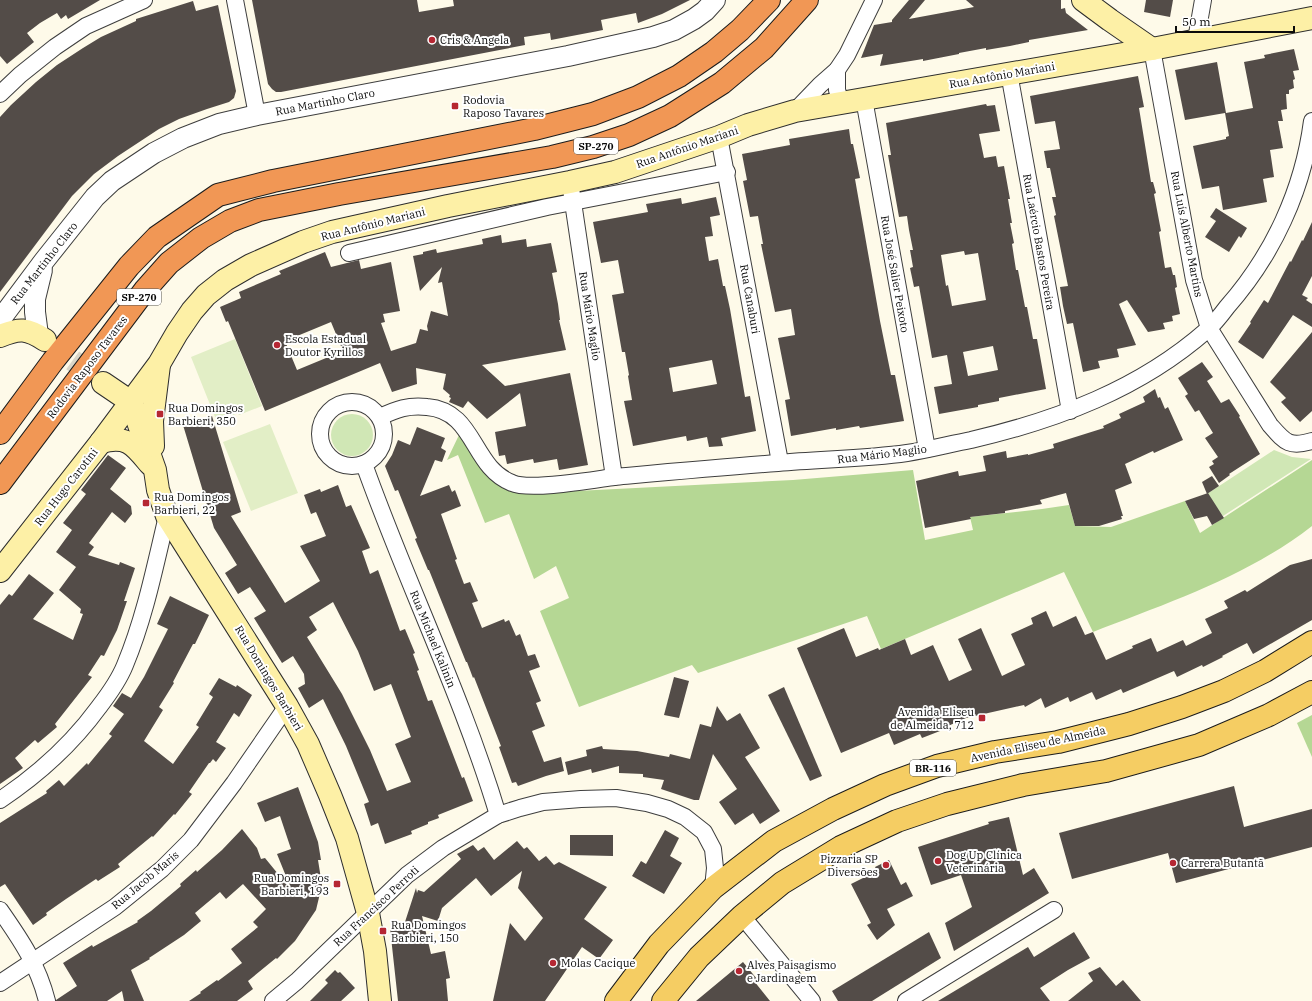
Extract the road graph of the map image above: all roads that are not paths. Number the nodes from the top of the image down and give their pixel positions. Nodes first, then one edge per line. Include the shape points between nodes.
1 (144, 0) edge
2 (235, 0) edge
3 (715, 0) edge
4 (770, 0) edge
5 (807, 0) edge
6 (874, 0) edge
7 (1203, 0) edge
8 (1087, 1) edge
9 (1312, 18) edge
10 (1196, 40) junction
11 (1152, 48) junction
12 (836, 70) junction
13 (1009, 73) junction
14 (0, 94) edge
15 (864, 99) junction
16 (841, 103) junction
17 (795, 111) junction
18 (257, 115) junction
19 (1312, 121) edge
20 (719, 137) junction
21 (726, 172) junction
22 (571, 192) junction
23 (349, 253) dead end
24 (44, 261) junction
25 (0, 320) edge
26 (1209, 328) junction
27 (0, 336) edge
28 (41, 337) joint
29 (159, 364) junction
30 (116, 392) junction
31 (1070, 411) junction
32 (380, 417) junction
33 (0, 433) edge
34 (1312, 441) edge
35 (101, 442) junction
36 (927, 449) junction
37 (780, 462) junction
38 (364, 464) junction
39 (155, 470) junction
40 (614, 477) junction
41 (0, 483) edge
42 (168, 516) junction
43 (0, 571) edge
44 (1312, 642) edge
45 (1312, 692) edge
46 (287, 706) junction
47 (0, 800) edge
48 (498, 815) junction
49 (713, 888) junction
50 (0, 910) edge
51 (1054, 910) dead end
52 (368, 913) junction
53 (742, 916) junction
54 (34, 962) junction
55 (0, 983) edge
56 (47, 1001) edge
57 (273, 1001) edge
58 (380, 1001) edge
59 (616, 1001) edge
60 (663, 1001) edge
61 (812, 1001) edge
62 (906, 1001) edge

1 - 14 street via 86,26 55,46
2 - 18 street
3 - 18 street, Rua Martinho Claro via 694,19 674,30 653,37 568,56
4 - 33 highway, SP-270 via 714,52 679,76 638,97 593,114 534,129 273,181 218,195 157,237 130,266 53,361
5 - 41 highway, Rodovia Raposo Tavares / SP-270 via 764,48 722,83 670,116 629,135 552,157 259,210 230,221 201,238 169,264 145,290
6 - 12 street
7 - 10 street
8 - 11 main road
9 - 10 main road, Rua Antônio Mariani
10 - 11 main road, Rua Antônio Mariani
11 - 13 main road, Rua Antônio Mariani
11 - 26 street, Rua Luís Alberto Martins via 1194,280
12 - 16 street via 837,90
12 - 17 street
13 - 15 main road, Rua Antônio Mariani
13 - 31 street, Rua Laércio Bastos Pereira
15 - 16 main road, Rua Antônio Mariani
15 - 36 street, Rua José Salier Peixoto
16 - 17 main road, Rua Antônio Mariani
17 - 20 main road, Rua Antônio Mariani
18 - 24 street, Rua Martinho Claro via 219,124 183,138 154,153 112,181 95,197
19 - 26 street, Rua Mário Maglio via 1300,177 1282,224 1250,280
20 - 21 street, Rua Canaburi
20 - 22 main road, Rua Antônio Mariani via 615,172
21 - 22 street, Rua Antônio Mariani
21 - 37 street, Rua Canaburi
22 - 23 street, Rua Antônio Mariani
22 - 29 main road, Rua Antônio Mariani via 448,206 332,232 274,254 225,280 206,295 177,333
22 - 40 street, Rua Mário Maglio
24 - 25 street, Rua Martinho Claro
24 - 28 street via 35,299 35,312
26 - 31 street, Rua Mário Maglio via 1162,364 1096,400
26 - 34 street, Rua Luís Alberto Martins via 1274,430 1295,445
27 - 28 main road via 25,330
29 - 30 main road, Rua Antônio Mariani
29 - 39 main road via 152,435
30 - 35 main road, Rua Hugo Carotini
30 - 39 main road, Rua Domingos Barbieri
31 - 36 street, Rua Mário Maglio via 1004,432
32 - 38 street via 385,439 381,450
32 - 38 street via 373,408 352,401 331,409 320,428 320,440 331,459 341,465 352,467
32 - 40 street via 411,406 444,410 459,420 490,468 513,484 548,485
35 - 39 main road via 113,439 128,443
35 - 43 main road, Rua Hugo Carotini
36 - 37 street, Rua Mário Maglio via 835,460
37 - 40 street, Rua Mário Maglio
38 - 48 street, Rua Michael Kalinin via 440,654 487,778
39 - 42 main road, Rua Domingos Barbieri via 158,490
42 - 46 main road, Rua Domingos Barbieri
42 - 47 street via 146,604 125,667 109,693 67,746 48,765
44 - 49 main road, Avenida Eliseu de Almeida / BR-116 via 1265,671 1224,691 1182,707 1130,724 1065,740 995,752 937,766 885,784 833,808 774,841
45 - 53 main road via 1269,715 1199,745 1106,771 1023,786 947,804 897,821 841,848 789,879
46 - 52 main road, Rua Domingos Barbieri via 308,744 333,802 347,838
46 - 54 street, Rua Jacob Maris via 191,840 162,869 115,907
48 - 49 street, Rua Francisco Perroti via 542,802 581,799 616,798 668,809 685,817 704,832 713,849
48 - 52 street, Rua Francisco Perroti via 443,848 407,876
49 - 59 main road, Avenida Eliseu de Almeida / BR-116 via 659,944
50 - 54 street
51 - 62 street
52 - 57 street, Rua Francisco Perroti
52 - 58 main road, Rua Domingos Barbieri
53 - 60 main road via 699,957
53 - 61 street
54 - 55 street, Rua Jacob Maris
54 - 56 street

